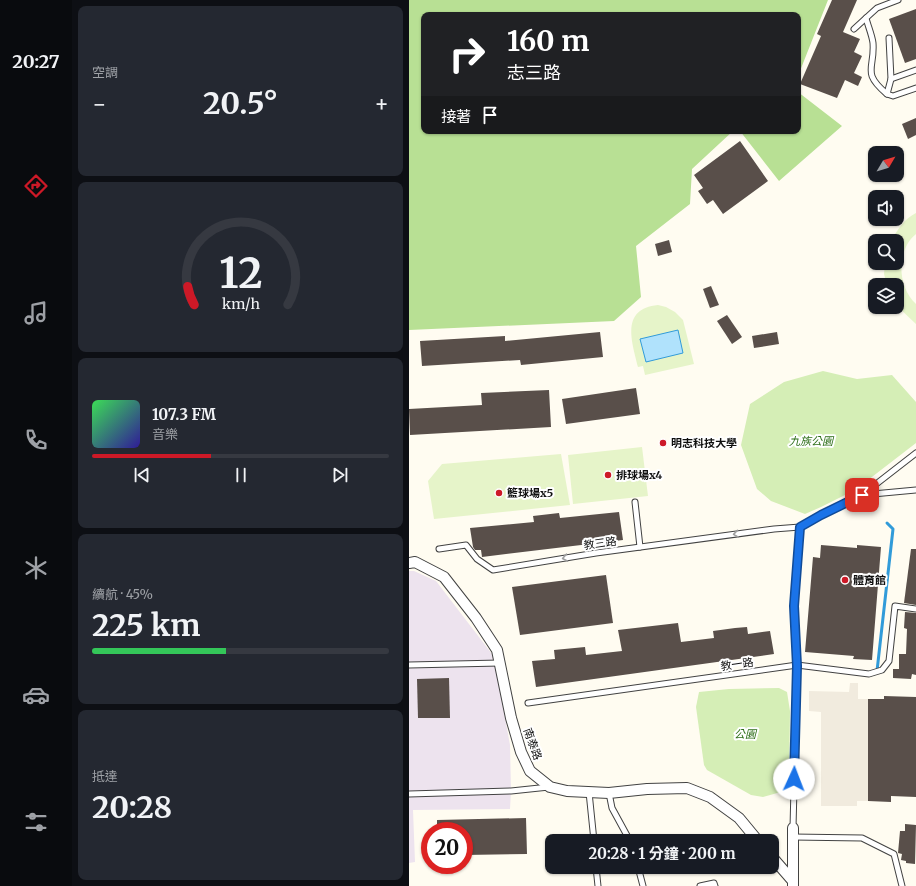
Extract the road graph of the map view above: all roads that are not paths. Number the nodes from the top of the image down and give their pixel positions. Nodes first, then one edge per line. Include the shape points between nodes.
1 (897, 0) edge
2 (866, 18) junction
3 (854, 30) dead end
4 (889, 38) dead end
5 (916, 70) edge
6 (891, 79) junction
7 (916, 88) edge
8 (887, 94) junction
9 (916, 453) edge
10 (916, 490) edge
11 (862, 495) junction
12 (635, 502) dead end
13 (800, 527) junction
14 (640, 547) junction
15 (439, 549) dead end
16 (409, 563) edge
17 (916, 609) edge
18 (499, 663) junction
19 (409, 665) edge
20 (797, 666) junction
21 (528, 703) dead end
22 (550, 787) junction
23 (589, 792) junction
24 (609, 793) junction
25 (409, 794) edge
26 (793, 833) junction
27 (593, 834) edge
28 (626, 834) edge
29 (752, 834) edge
30 (779, 866) edge
31 (597, 874) edge
32 (640, 874) edge
33 (793, 883) edge
34 (598, 886) edge
35 (643, 886) edge
36 (700, 886) edge
37 (715, 886) edge
38 (902, 886) edge

1 - 2 lane via 877,8
2 - 3 lane
2 - 8 lane via 873,42 870,74
4 - 6 lane
5 - 6 lane
6 - 8 lane
7 - 8 lane via 893,96
9 - 11 lane
10 - 11 lane
11 - 13 lane
12 - 14 lane
13 -> 14 lane, 教三路
13 - 20 lane via 794,606
14 -> 15 lane, 教三路 via 493,570 477,559 466,545
16 - 18 street, 南泰路 via 415,562 445,577 497,650
17 - 20 lane, 教一路 via 895,606 889,661 882,670 869,674
18 - 19 lane
18 - 22 street, 南泰路 via 521,752 530,771
20 - 21 lane, 教一路
20 - 26 lane
22 - 23 street, 南泰路
22 - 25 lane via 511,791
23 - 24 street, 南泰路
23 - 27 lane
24 - 28 lane via 613,808
24 - 29 street, 南泰路 via 687,788 711,797 739,818
26 - 33 street
26 - 38 lane via 862,838 894,854
30 - 33 street
31 - 34 lane
32 - 35 lane
36 - 37 lane via 715,883

